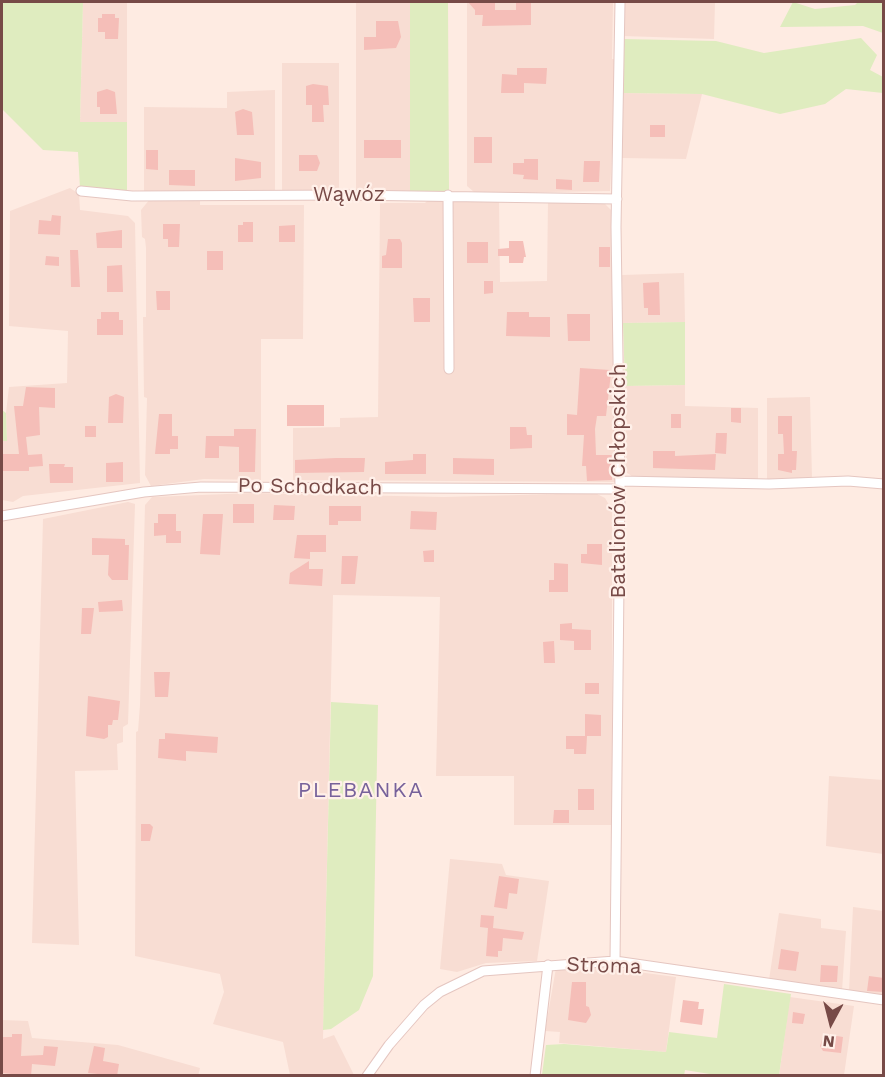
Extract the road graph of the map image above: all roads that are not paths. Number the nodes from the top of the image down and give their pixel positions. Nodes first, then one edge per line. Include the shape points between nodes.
1 (620, 2) edge
2 (81, 191) dead end
3 (448, 195) junction
4 (617, 199) junction
5 (449, 369) dead end
6 (884, 484) edge
7 (620, 485) junction
8 (2, 516) edge
9 (615, 962) junction
10 (548, 965) junction
11 (884, 1000) edge
12 (367, 1076) edge
13 (535, 1076) edge

1 - 4 street, Batalionów Chłopskich
2 - 3 street, Wąwóz via 132,196
3 - 4 street, Wąwóz
3 - 5 street
4 - 7 street, Batalionów Chłopskich
6 - 7 street, Po Schodkach
7 - 8 street, Po Schodkach via 201,487 144,492
7 - 9 street, Batalionów Chłopskich
9 - 10 street, Stroma
9 - 11 street, Stroma
10 - 12 street, Stroma via 483,971 440,992 389,1045
10 - 13 street

